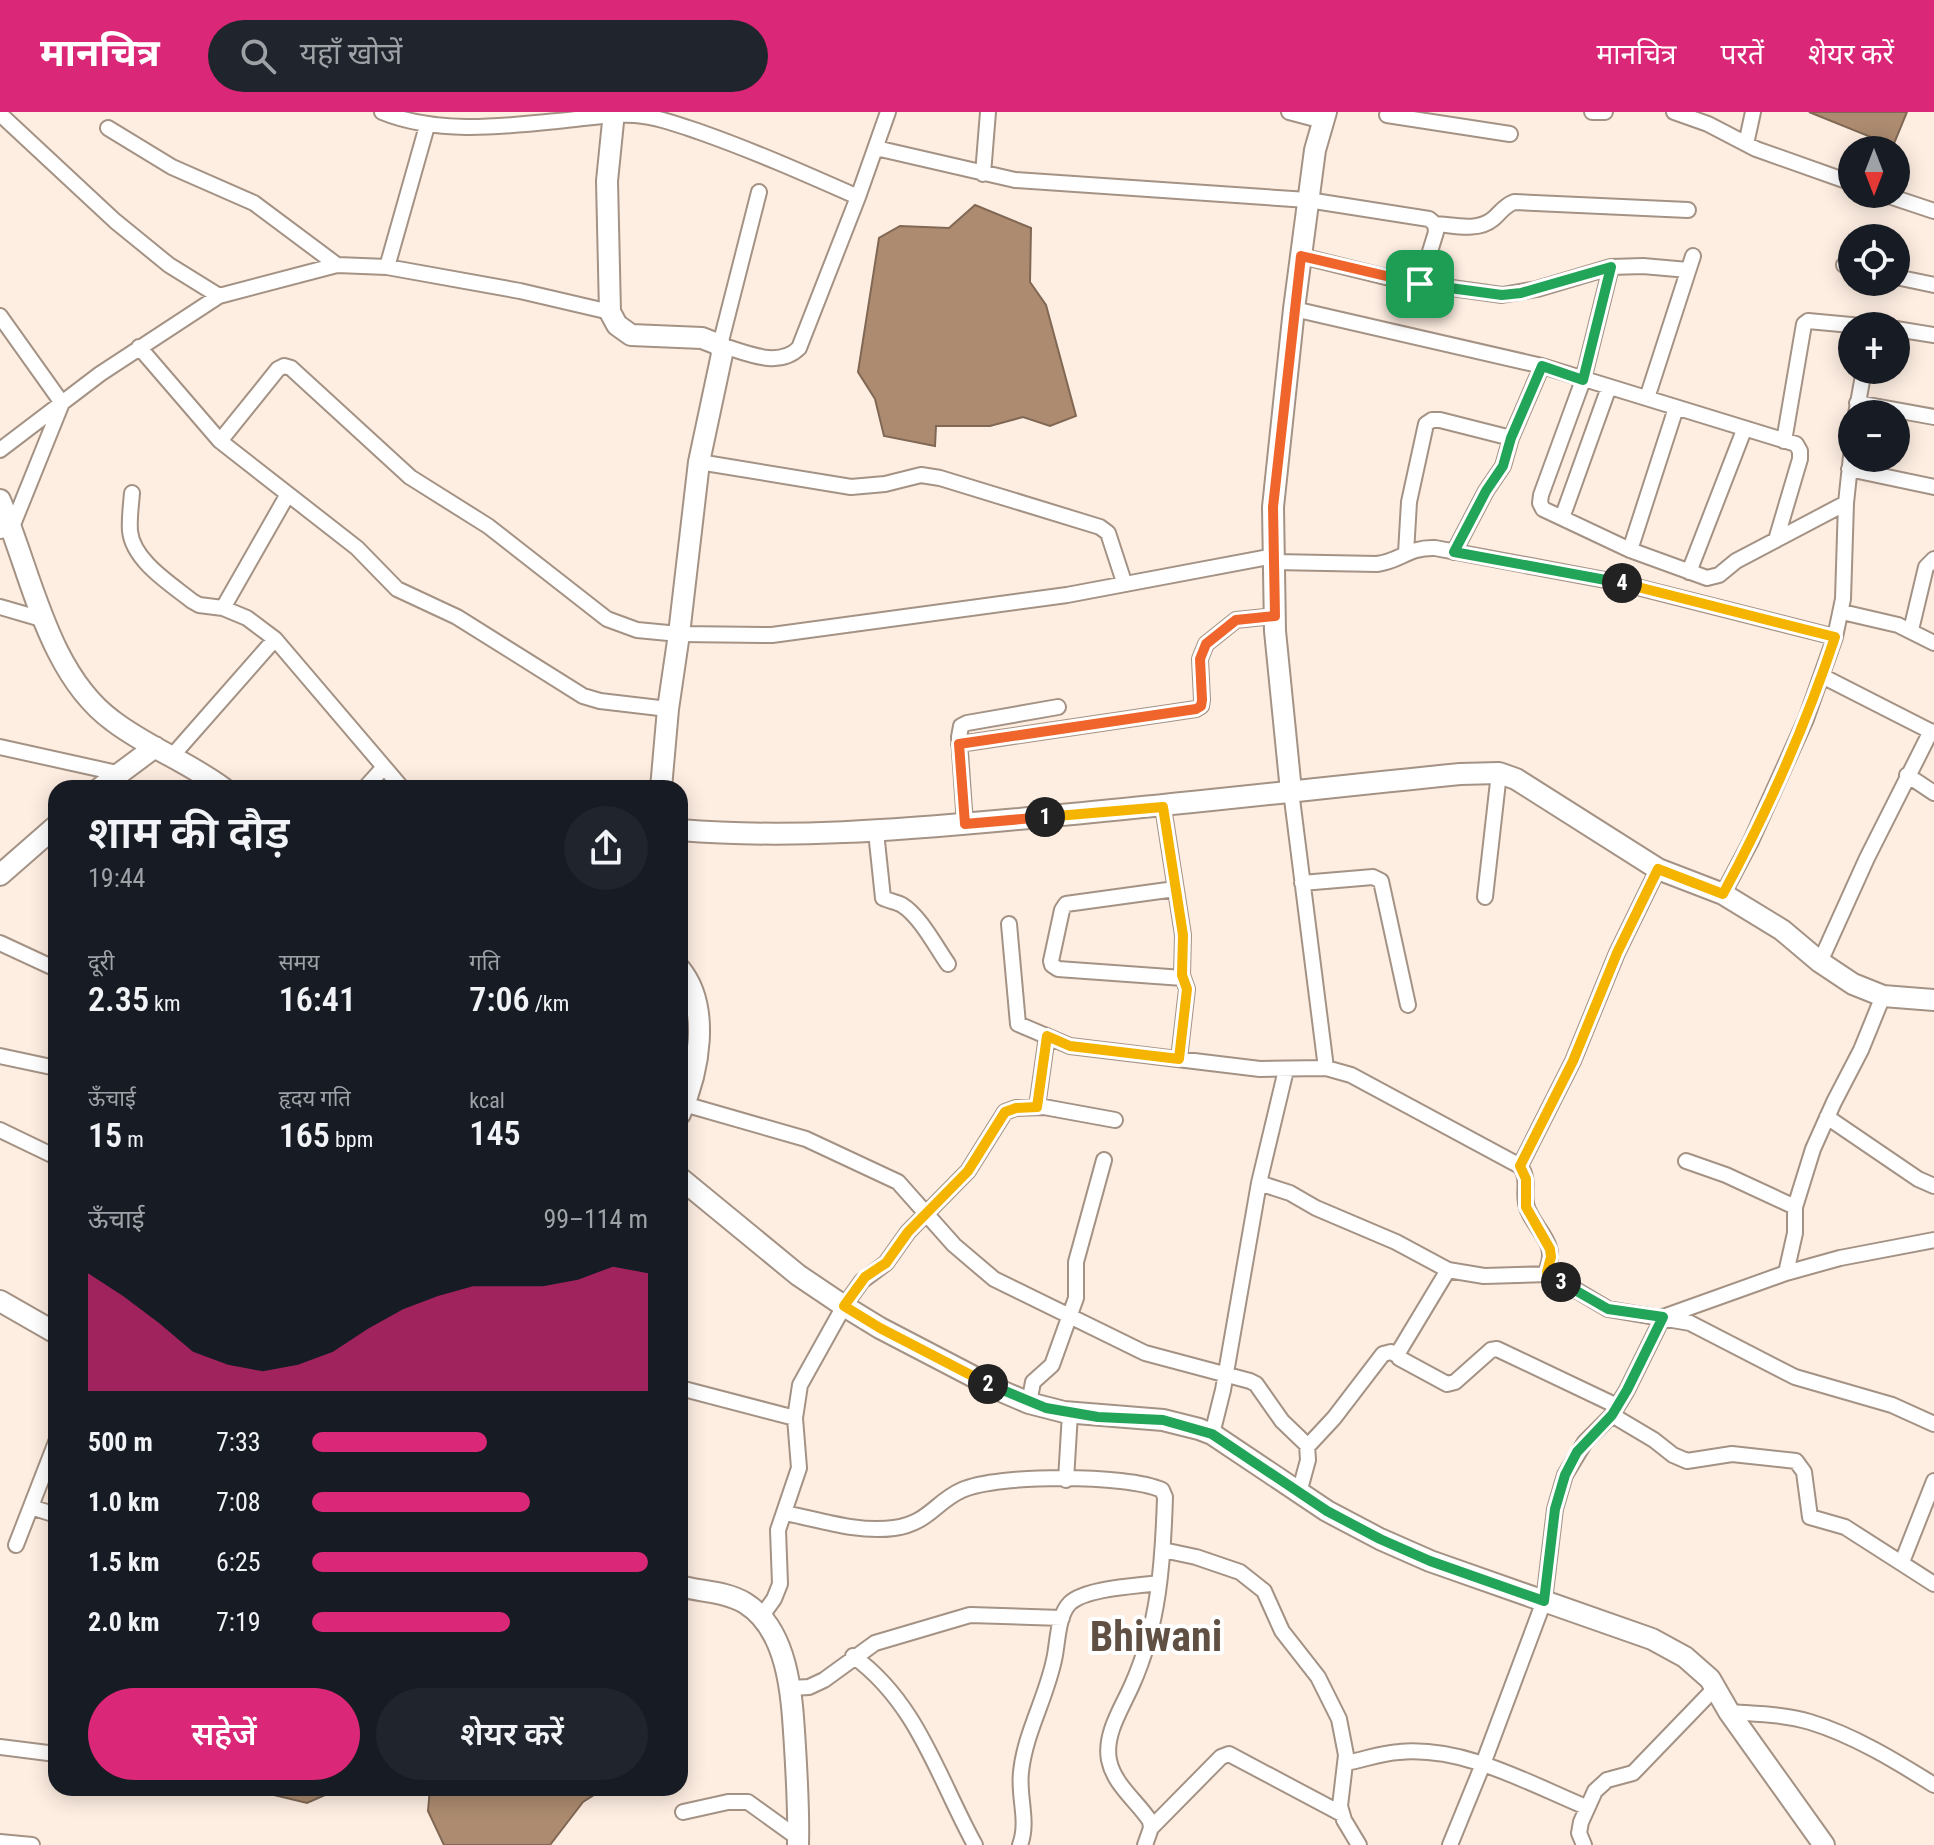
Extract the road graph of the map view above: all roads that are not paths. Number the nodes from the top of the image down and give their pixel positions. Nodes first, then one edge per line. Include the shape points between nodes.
1 (382, 112) edge
2 (888, 112) edge
3 (988, 112) edge
4 (1289, 112) edge
5 (1592, 112) edge
6 (1605, 112) edge
7 (1674, 112) edge
8 (1753, 112) edge
9 (614, 113) edge
10 (1383, 113) edge
11 (0, 114) edge
12 (1325, 116) edge
13 (553, 117) edge
14 (427, 126) junction
15 (108, 128) dead end
16 (1510, 134) dead end
17 (1746, 144) junction
18 (876, 148) junction
19 (983, 174) junction
20 (1838, 178) edge
21 (759, 192) dead end
22 (858, 197) junction
23 (1308, 200) junction
24 (1910, 203) edge
25 (1688, 210) dead end
26 (1934, 211) edge
27 (1435, 224) junction
28 (1301, 256) junction
29 (337, 265) junction
30 (387, 267) junction
31 (1611, 267) junction
32 (1910, 280) edge
33 (1420, 284) junction
34 (1934, 285) edge
35 (219, 296) junction
36 (1294, 309) junction
37 (610, 312) junction
38 (0, 316) edge
39 (1838, 324) edge
40 (1910, 331) edge
41 (1934, 335) edge
42 (720, 345) junction
43 (139, 347) junction
44 (1542, 366) junction
45 (1583, 380) junction
46 (1609, 387) junction
47 (1647, 398) junction
48 (62, 403) junction
49 (1676, 408) junction
50 (1910, 414) edge
51 (1934, 417) edge
52 (1744, 430) junction
53 (1511, 438) junction
54 (220, 441) junction
55 (1784, 441) junction
56 (0, 450) edge
57 (699, 462) junction
58 (1849, 472) edge
59 (1863, 472) edge
60 (1934, 487) edge
61 (132, 493) dead end
62 (288, 494) junction
63 (0, 500) edge
64 (1846, 503) junction
65 (1562, 518) junction
66 (6, 529) edge
67 (1776, 540) junction
68 (1630, 550) junction
69 (1454, 552) junction
70 (1406, 553) junction
71 (1275, 559) junction
72 (1934, 559) edge
73 (1689, 572) junction
74 (1124, 582) junction
75 (0, 607) edge
76 (223, 608) junction
77 (1842, 612) junction
78 (1275, 616) junction
79 (45, 620) junction
80 (1911, 630) junction
81 (679, 634) junction
82 (1835, 637) junction
83 (275, 639) junction
84 (1934, 643) edge
85 (1822, 676) junction
86 (1058, 707) dead end
87 (668, 709) junction
88 (1932, 732) edge
89 (959, 744) junction
90 (0, 747) edge
91 (164, 751) junction
92 (384, 767) junction
93 (117, 773) junction
94 (1499, 773) junction
95 (1907, 775) junction
96 (109, 780) edge
97 (210, 780) edge
98 (372, 780) edge
99 (395, 780) edge
100 (662, 780) edge
101 (1291, 791) junction
102 (1934, 793) edge
103 (1163, 807) junction
104 (965, 824) junction
105 (688, 831) edge
106 (876, 832) junction
107 (48, 833) edge
108 (1658, 869) junction
109 (0, 875) edge
110 (1302, 883) junction
111 (1175, 889) junction
112 (1723, 894) junction
113 (1485, 897) dead end
114 (1009, 924) dead end
115 (0, 943) edge
116 (1820, 962) junction
117 (948, 964) dead end
118 (48, 965) edge
119 (1183, 978) junction
120 (688, 983) edge
121 (1883, 996) junction
122 (1934, 1000) edge
123 (1408, 1005) dead end
124 (1047, 1036) junction
125 (0, 1056) edge
126 (1179, 1059) junction
127 (48, 1066) edge
128 (1326, 1068) junction
129 (1286, 1070) junction
130 (688, 1086) edge
131 (1037, 1107) junction
132 (688, 1110) edge
133 (1827, 1117) junction
134 (1115, 1120) dead end
135 (0, 1130) edge
136 (48, 1153) edge
137 (1104, 1160) dead end
138 (1686, 1161) dead end
139 (1520, 1166) junction
140 (1259, 1183) junction
141 (688, 1185) edge
142 (1934, 1186) edge
143 (1795, 1207) junction
144 (925, 1215) junction
145 (1934, 1240) edge
146 (1448, 1270) junction
147 (1786, 1273) junction
148 (1549, 1274) junction
149 (0, 1301) edge
150 (844, 1306) junction
151 (1067, 1317) junction
152 (1663, 1317) junction
153 (48, 1328) edge
154 (1397, 1355) junction
155 (1225, 1372) junction
156 (688, 1390) edge
157 (1029, 1403) junction
158 (1614, 1411) junction
159 (1070, 1413) junction
160 (795, 1418) junction
161 (1934, 1424) edge
162 (1212, 1434) junction
163 (1307, 1447) junction
164 (48, 1463) edge
165 (1066, 1480) junction
166 (1934, 1481) edge
167 (1299, 1493) junction
168 (31, 1507) junction
169 (48, 1512) edge
170 (785, 1513) junction
171 (16, 1545) dead end
172 (1163, 1550) junction
173 (1902, 1562) junction
174 (1159, 1583) junction
175 (1934, 1584) edge
176 (688, 1588) edge
177 (1544, 1601) junction
178 (761, 1617) junction
179 (1062, 1618) junction
180 (853, 1656) junction
181 (1716, 1687) junction
182 (792, 1688) junction
183 (1729, 1712) junction
184 (0, 1747) edge
185 (48, 1753) edge
186 (1345, 1763) junction
187 (1483, 1764) junction
188 (1934, 1785) edge
189 (1586, 1807) junction
190 (683, 1812) dead end
191 (1342, 1814) junction
192 (1152, 1827) junction
193 (0, 1842) edge
194 (798, 1842) edge
195 (32, 1845) edge
196 (975, 1845) edge
197 (1020, 1845) edge
198 (1145, 1845) edge
199 (1359, 1845) edge
200 (1450, 1845) edge
201 (1584, 1845) edge
202 (1824, 1845) edge

1 - 14 street
2 - 18 street
3 - 19 street
4 - 12 street
5 - 6 street
7 - 17 street
8 - 17 street
9 - 13 street
9 - 22 street via 672,123 751,150
9 - 37 street via 607,181
10 - 16 street
11 - 35 street via 115,221 169,265
12 - 23 street
13 - 14 street
14 - 30 street
15 - 29 street via 172,167 254,203
17 - 20 street
18 - 19 street
18 - 22 street
19 - 23 street via 1052,184
21 - 42 street
22 - 42 street via 799,348 782,359
23 - 27 street
23 - 28 street
24 - 26 street
25 - 27 street via 1514,202 1480,226
27 - 33 street
28 - 33 street
28 - 36 street
29 - 30 street
29 - 35 street
30 - 37 street
31 - 33 street via 1502,295
31 - 45 street
31 - 47 street via 1690,263
32 - 34 street
35 - 43 street
36 - 44 street
36 - 71 street via 1273,507
37 - 42 street via 631,335 702,338
38 - 48 street
39 - 55 street via 1804,324
40 - 41 street
42 - 57 street via 721,363
43 - 48 street
43 - 54 street
44 - 45 street
44 - 53 street
45 - 46 street
45 - 65 street via 1541,495 1543,509
46 - 47 street
46 - 65 street
47 - 49 street
48 - 56 street
48 - 66 street
49 - 52 street
49 - 68 street
50 - 51 street
52 - 55 street
52 - 73 street
53 - 69 street via 1503,466
53 - 70 street via 1440,420 1426,424 1409,502
54 - 62 street
54 - 81 street via 278,369 291,368 410,477 488,526 607,619 637,630
55 - 67 street via 1796,444 1800,459
57 - 74 street via 851,487 921,475 940,478 1100,527 1108,533
57 - 81 street
58 - 64 street
59 - 60 street
61 - 76 street via 130,533 136,550 192,601
62 - 76 street
62 - 87 street via 357,548 397,589 457,617 567,688 600,701
63 - 66 street
64 - 67 street
64 - 77 street
65 - 68 street
66 - 79 street
67 - 73 street via 1714,577
68 - 73 street
69 - 70 street via 1423,548
69 - 82 street via 1621,583
70 - 71 street via 1377,564
71 - 74 street
71 - 78 street
72 - 80 street via 1926,567
74 - 81 street via 1067,595 787,633
75 - 79 street
76 - 83 street
77 - 80 street
77 - 82 street
78 - 89 street via 1236,620 1206,644 1200,659 1202,700 1196,709
78 - 101 street
79 - 91 street via 69,673 92,703
80 - 84 street
81 - 87 street
82 - 85 street
83 - 91 street
83 - 92 street
85 - 88 street
85 - 112 street
86 - 89 street via 967,723 959,731
87 - 100 street
88 - 95 street
89 - 104 street
90 - 93 street
91 - 93 street
91 - 97 street
92 - 98 street
92 - 99 street
93 - 96 street
94 - 101 street
94 - 108 street
94 - 113 street
95 - 102 street
95 - 116 street
101 - 103 street
101 - 110 street
103 - 104 street
103 - 111 street
104 - 106 street
105 - 106 street
106 - 117 street via 883,898 906,909
107 - 109 street
108 - 112 street
108 - 139 street
110 - 123 street via 1373,877 1381,881
110 - 128 street
111 - 119 street
111 - 119 street via 1066,904 1051,961 1058,969
112 - 116 street via 1782,930
114 - 124 street via 1018,1024
115 - 118 street
116 - 121 street
119 - 126 street via 1188,993
120 - 130 street via 698,1029
121 - 122 street
121 - 133 street
124 - 126 street via 1070,1046
124 - 131 street
125 - 127 street
126 - 129 street
128 - 129 street
128 - 139 street via 1351,1075
129 - 140 street
131 - 134 street
131 - 144 street via 1005,1112 968,1171
132 - 144 street via 815,1142 898,1182
133 - 142 street
133 - 143 street
135 - 136 street
137 - 151 street via 1076,1262 1076,1298
138 - 143 street
139 - 148 street via 1526,1179 1526,1207 1550,1249
140 - 146 street
140 - 155 street
141 - 150 street
143 - 147 street
144 - 150 street
144 - 151 street via 979,1269
145 - 147 street
146 - 148 street via 1484,1276
146 - 154 street
147 - 152 street
148 - 152 street via 1608,1309
149 - 153 street
150 - 157 street
150 - 160 street via 800,1385
151 - 155 street via 1145,1353
151 - 157 street via 1052,1365 1033,1382
152 - 158 street
152 - 161 street via 1700,1327 1795,1377 1892,1405
154 - 158 street via 1447,1384 1497,1349
154 - 163 street via 1383,1354
155 - 162 street
155 - 163 street via 1256,1384
156 - 160 street
157 - 159 street
158 - 173 street via 1687,1461 1732,1454 1796,1461 1804,1472 1810,1517 1845,1527
158 - 177 street via 1577,1452 1565,1475 1555,1509
159 - 162 street via 1163,1420
159 - 165 street
160 - 170 street via 799,1468
162 - 167 street
163 - 167 street
164 - 168 street
165 - 170 street via 1003,1481 963,1489 921,1520 893,1528 861,1528
165 - 172 street via 1162,1490
166 - 173 street
167 - 177 street via 1380,1539
168 - 169 street
168 - 171 street
170 - 178 street via 778,1534 779,1590
172 - 174 street
172 - 186 street via 1240,1572 1261,1587 1282,1631 1329,1696 1345,1743
173 - 175 street
174 - 179 street via 1077,1599
174 - 192 street via 1148,1646 1108,1749 1114,1775
176 - 178 street via 735,1598
177 - 181 street via 1652,1639 1700,1669
177 - 187 street
178 - 182 street
179 - 180 street via 970,1615 875,1643
179 - 197 street via 1050,1677 1022,1764
180 - 182 street via 815,1685
180 - 196 street via 877,1674 917,1727
181 - 183 street
181 - 189 street via 1633,1773 1602,1783
182 - 194 street
183 - 188 street via 1811,1722
183 - 202 street
184 - 185 street
186 - 187 street via 1409,1751
186 - 191 street
187 - 189 street
187 - 200 street
189 - 201 street via 1579,1833
190 - 194 street via 744,1801
191 - 192 street via 1229,1754
191 - 199 street
192 - 198 street
193 - 195 street

